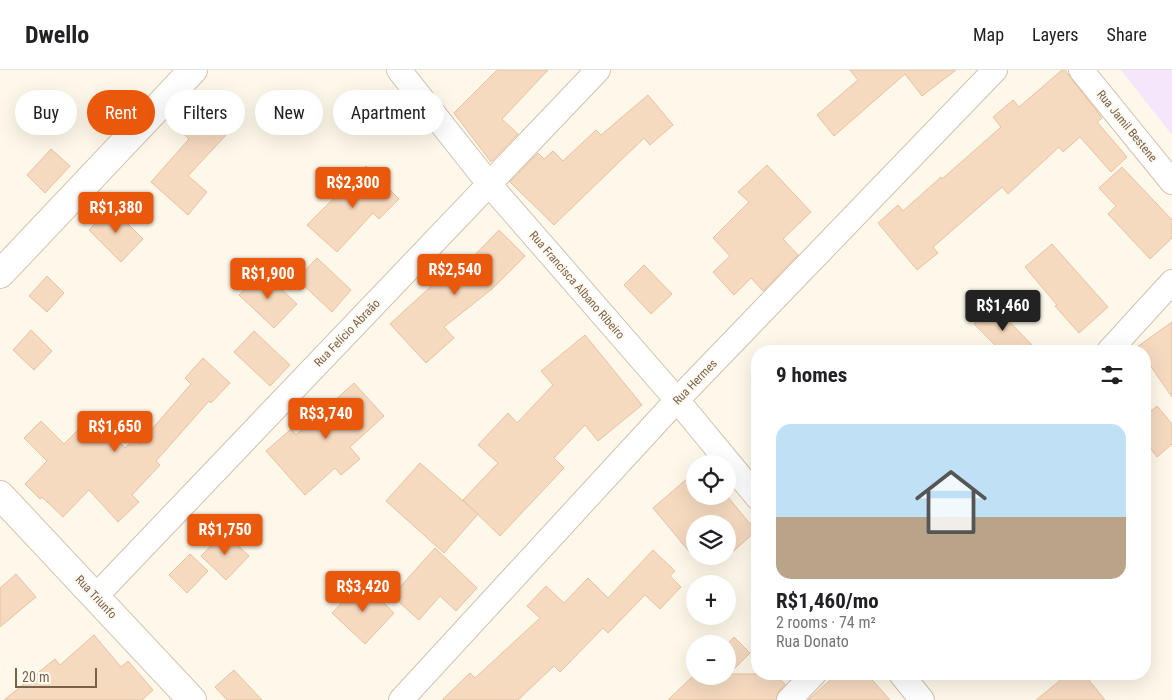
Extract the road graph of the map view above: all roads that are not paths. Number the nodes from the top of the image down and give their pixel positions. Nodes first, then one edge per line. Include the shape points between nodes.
1 (193, 70) edge
2 (398, 70) edge
3 (598, 70) edge
4 (995, 70) edge
5 (1081, 70) edge
6 (1172, 182) edge
7 (490, 185) junction
8 (0, 274) edge
9 (1172, 282) edge
10 (1114, 345) edge
11 (677, 400) junction
12 (751, 490) edge
13 (0, 495) edge
14 (96, 596) junction
15 (808, 680) edge
16 (906, 680) edge
17 (192, 700) edge
18 (402, 700) edge
19 (789, 700) edge
20 (922, 700) edge

1 - 8 street
2 - 7 street, Rua Francisca Albano Ribeiro
3 - 7 street, Rua Felício Abraão
4 - 11 street, Rua Hermes
5 - 6 street, Rua Jamil Bestene
7 - 11 street, Rua Francisca Albano Ribeiro
7 - 14 street, Rua Felício Abraão
9 - 10 street
11 - 12 street, Rua Francisca Albano Ribeiro
11 - 18 street, Rua Hermes
13 - 14 street, Rua Triunfo
14 - 17 street, Rua Triunfo
15 - 19 street
16 - 20 street

